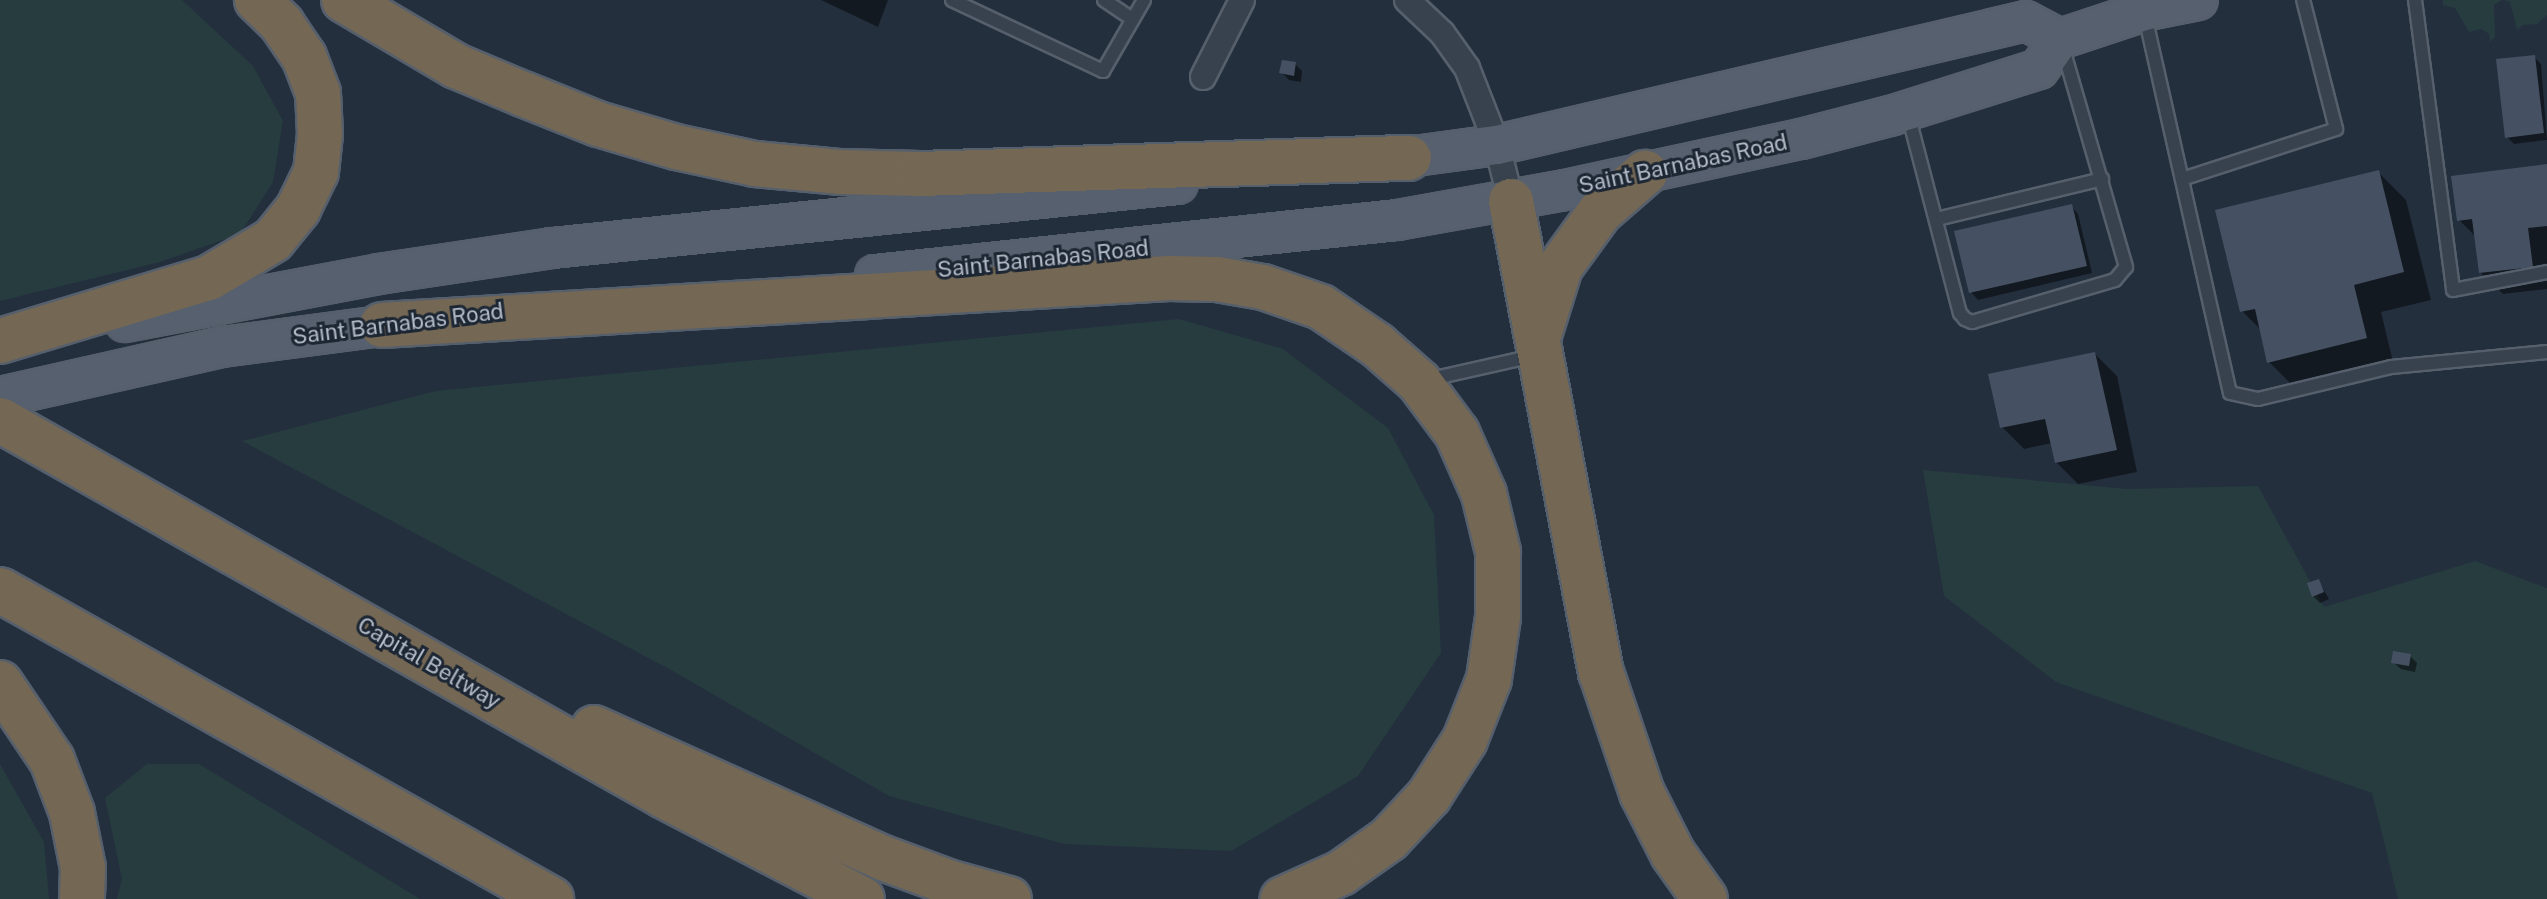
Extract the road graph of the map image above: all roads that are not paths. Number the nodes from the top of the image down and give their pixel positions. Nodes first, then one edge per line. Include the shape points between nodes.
1 (257, 0) edge
2 (344, 0) edge
3 (952, 0) edge
4 (1104, 0) edge
5 (1144, 0) edge
6 (1242, 0) edge
7 (1407, 0) edge
8 (2198, 0) edge
9 (2303, 0) edge
10 (2415, 0) edge
11 (2144, 11) junction
12 (1132, 19) junction
13 (2060, 39) junction
14 (1203, 77) dead end
15 (1907, 110) junction
16 (1497, 145) junction
17 (1409, 158) junction
18 (1645, 173) junction
19 (2102, 179) junction
20 (2182, 179) junction
21 (1511, 201) junction
22 (1937, 219) junction
23 (2547, 272) edge
24 (382, 325) junction
25 (0, 341) edge
26 (0, 350) edge
27 (1537, 350) junction
28 (2547, 352) edge
29 (1419, 382) junction
30 (0, 397) edge
31 (0, 420) edge
32 (0, 590) edge
33 (338, 612) junction
34 (0, 683) edge
35 (82, 899) edge
36 (551, 899) edge
37 (862, 899) edge
38 (1009, 899) edge
39 (1283, 899) edge
40 (1705, 899) edge

1 - 25 highway via 282,24 304,57 318,93 316,172 298,209 273,240 209,278
2 - 17 highway via 456,66 598,124 755,164 920,174
3 - 12 lane via 1103,71
4 - 12 lane
5 - 12 lane
6 - 14 street
7 - 16 street via 1457,51
8 - 11 main road
9 - 20 lane via 2336,129
10 - 23 lane via 2453,290
11 - 13 main road
11 - 20 lane
13 - 15 main road, Saint Barnabas Road via 2039,69
13 - 16 main road via 2026,21
13 - 19 lane
15 - 18 main road, Saint Barnabas Road
15 - 22 lane
16 - 17 main road
16 - 21 street
17 - 26 main road via 552,248 229,301
18 - 21 main road, Saint Barnabas Road
18 - 27 highway via 1600,212 1560,267
19 - 22 lane
19 - 22 lane via 2126,267 2122,274 1972,322 1960,313
20 - 28 lane via 2230,393 2258,399 2391,367
21 - 24 main road, Saint Barnabas Road via 1397,220 1097,254
21 - 27 highway
24 - 29 highway via 1217,279 1263,287 1321,307
24 - 30 main road, Saint Barnabas Road via 222,347
27 - 29 lane
27 - 40 highway via 1601,672 1621,740 1673,854
29 - 39 highway via 1457,433 1484,494 1498,552 1498,617 1489,679 1465,740 1429,796 1389,839 1341,873
31 - 33 highway, Capital Beltway
32 - 36 highway
33 - 37 highway, Capital Beltway via 664,796
33 - 38 highway via 883,858
34 - 35 highway via 52,760 72,813 83,868

